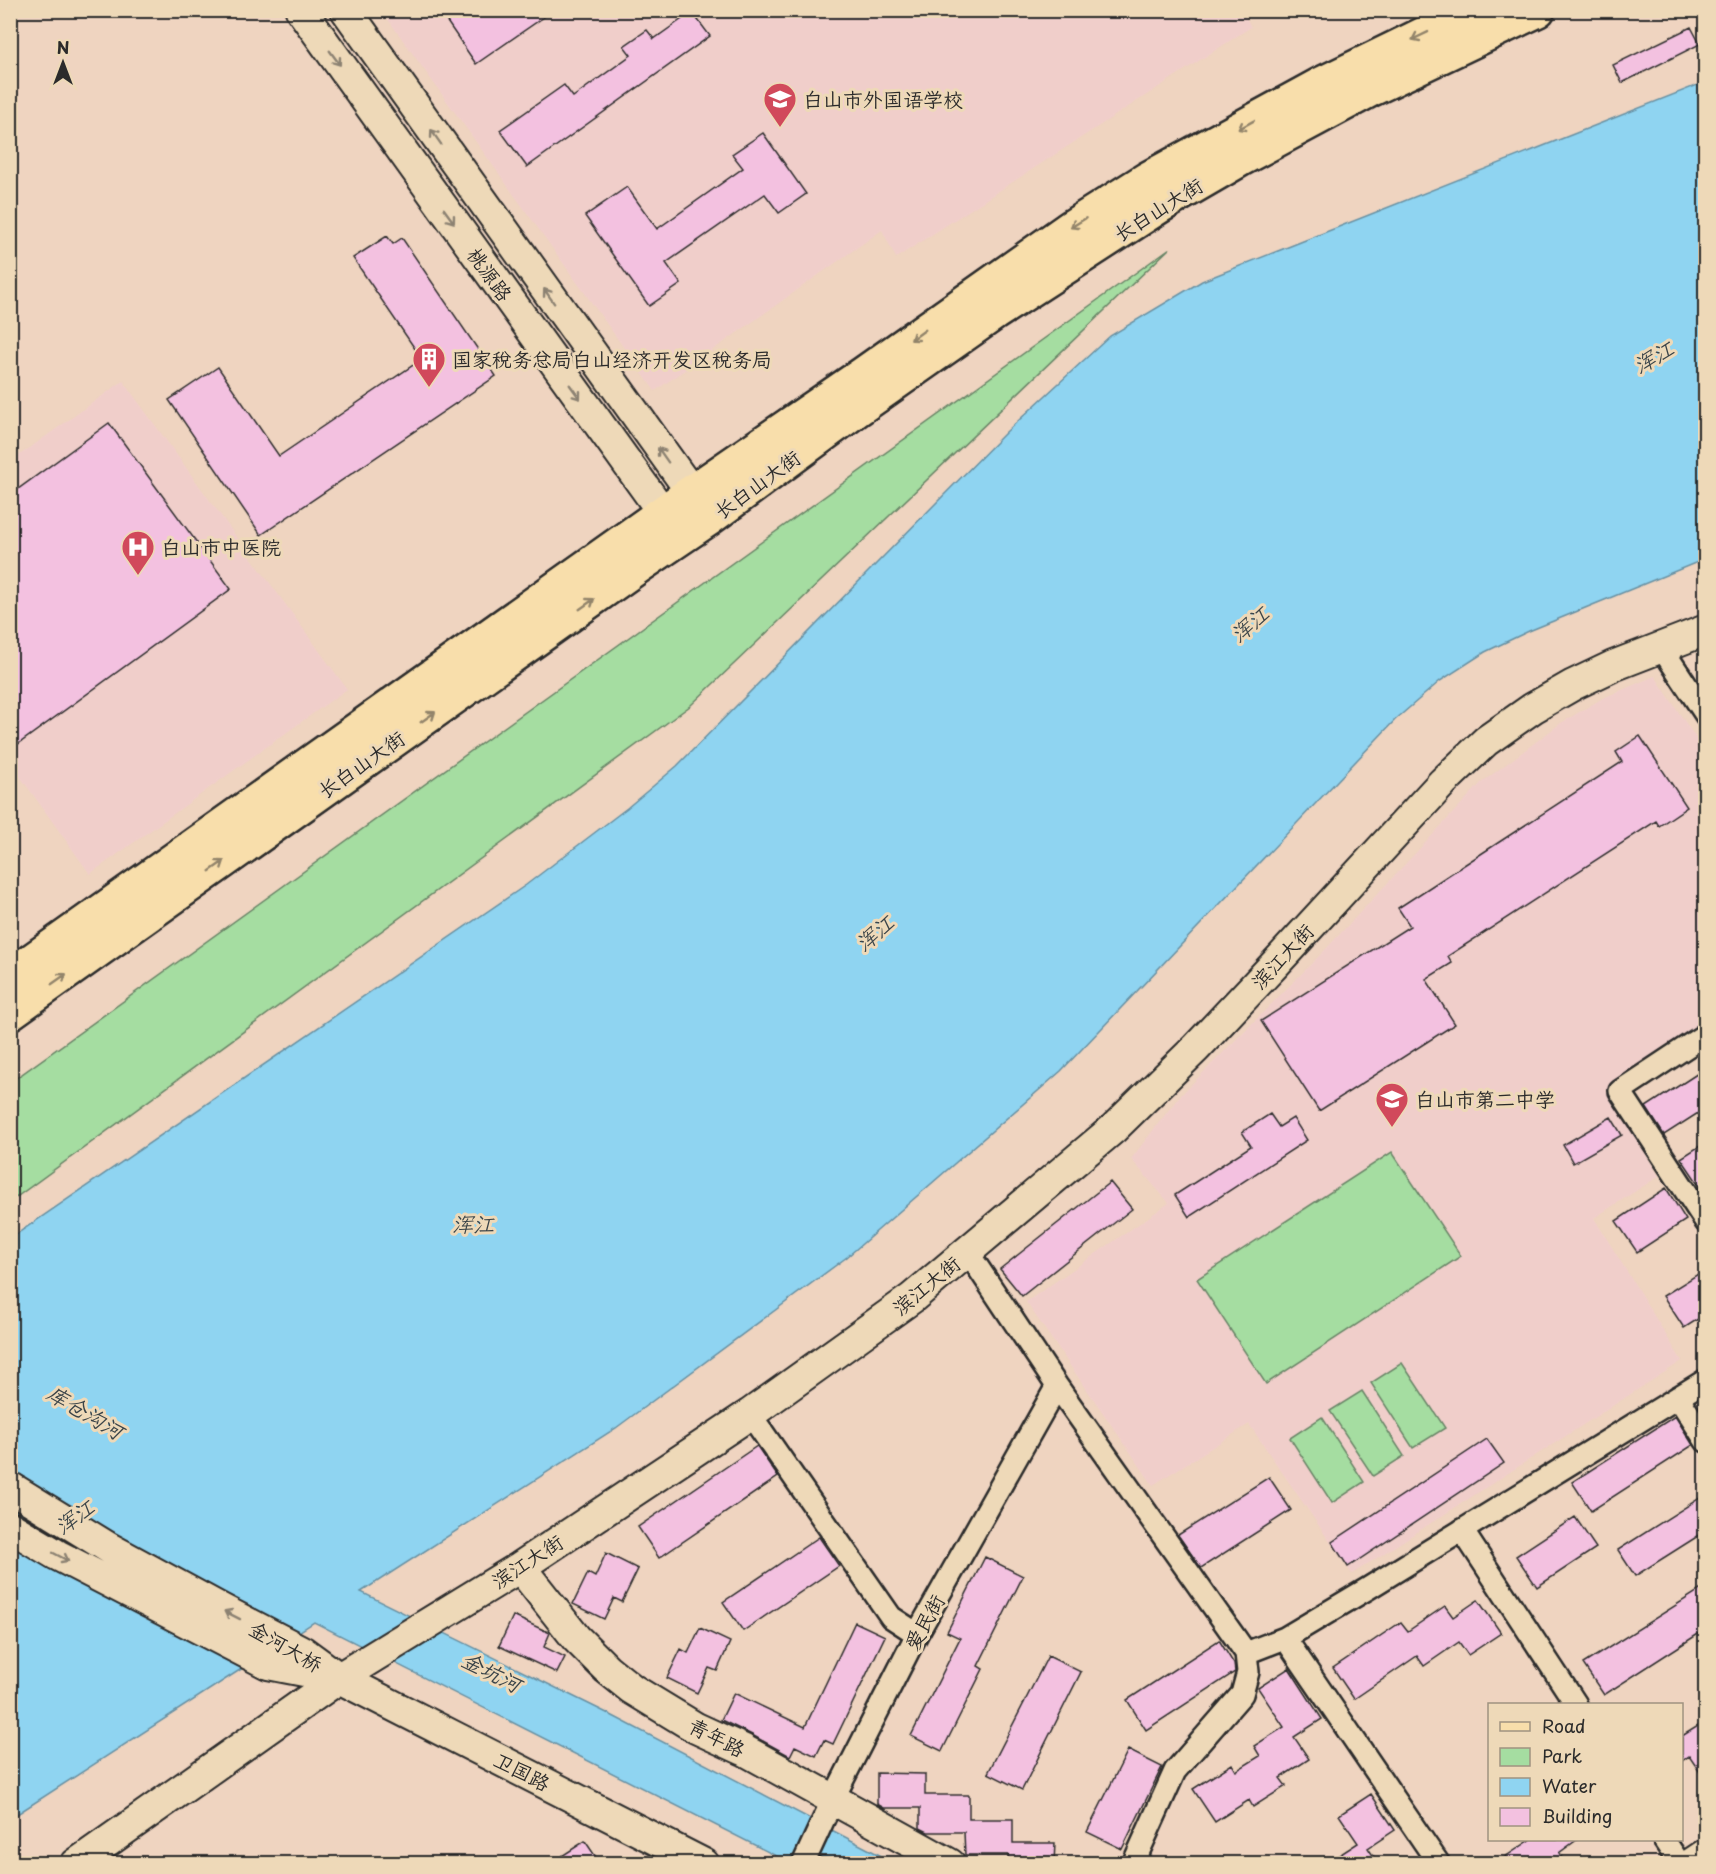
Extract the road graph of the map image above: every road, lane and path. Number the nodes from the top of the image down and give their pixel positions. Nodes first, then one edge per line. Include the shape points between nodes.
1 (301, 10) edge
2 (346, 10) edge
3 (1473, 10) edge
4 (1538, 10) edge
5 (690, 493) junction
6 (710, 518) junction
7 (671, 526) junction
8 (1706, 630) edge
9 (1661, 647) junction
10 (1706, 715) edge
11 (10, 976) edge
12 (10, 1012) edge
13 (1706, 1034) edge
14 (1706, 1222) edge
15 (967, 1251) junction
16 (1706, 1380) edge
17 (1057, 1386) junction
18 (1678, 1397) junction
19 (750, 1414) junction
20 (1706, 1441) edge
21 (10, 1487) edge
22 (10, 1527) edge
23 (1462, 1530) junction
24 (520, 1567) junction
25 (917, 1634) junction
26 (1285, 1638) junction
27 (1246, 1653) junction
28 (339, 1678) junction
29 (1575, 1703) edge
30 (830, 1805) junction
31 (1665, 1841) edge
32 (1706, 1854) edge
33 (76, 1863) edge
34 (704, 1863) edge
35 (803, 1863) edge
36 (950, 1863) edge
37 (1133, 1863) edge
38 (1438, 1863) edge
39 (1680, 1863) edge
40 (1691, 1863) edge

1 -> 7 street, 桃源路
5 -> 2 street, 桃源路
3 -> 5 main road, 长白山大街 via 1323,83 1147,179 1044,246
4 - 6 main road, 长白山大街 via 1372,89 1160,206 995,313
5 - 6 street, 桃源路
5 - 7 main road, 长白山大街
6 - 7 main road, 长白山大街
7 - 11 main road, 长白山大街
12 -> 7 main road, 长白山大街
8 - 9 street, 滨江大街
9 - 10 street
9 - 15 street, 滨江大街 via 1573,685 1486,741 1443,782 1196,1048 1113,1129
13 - 14 street via 1620,1091
15 - 17 street
15 - 19 street, 滨江大街 via 912,1298
16 - 18 street
17 - 25 street, 爱民街
17 - 27 street
18 - 20 street
18 - 23 street
19 - 24 street, 滨江大街
19 - 25 street via 891,1617
28 -> 21 street, 金河大桥 via 302,1651 120,1554
22 -> 28 street, 金河大桥 via 268,1664
23 - 26 street
23 - 29 street
24 - 28 street, 滨江大街
24 - 30 street, 青年路 via 576,1638 632,1689 696,1728 744,1750
25 - 30 street, 爱民街
26 - 27 street
26 - 38 street
27 - 37 street via 1248,1672 1242,1694 1174,1771
28 - 33 street, 滨江大街
28 - 34 street, 卫国路
30 - 35 street, 爱民街
30 - 36 street, 青年路
31 - 39 street
32 - 40 street

